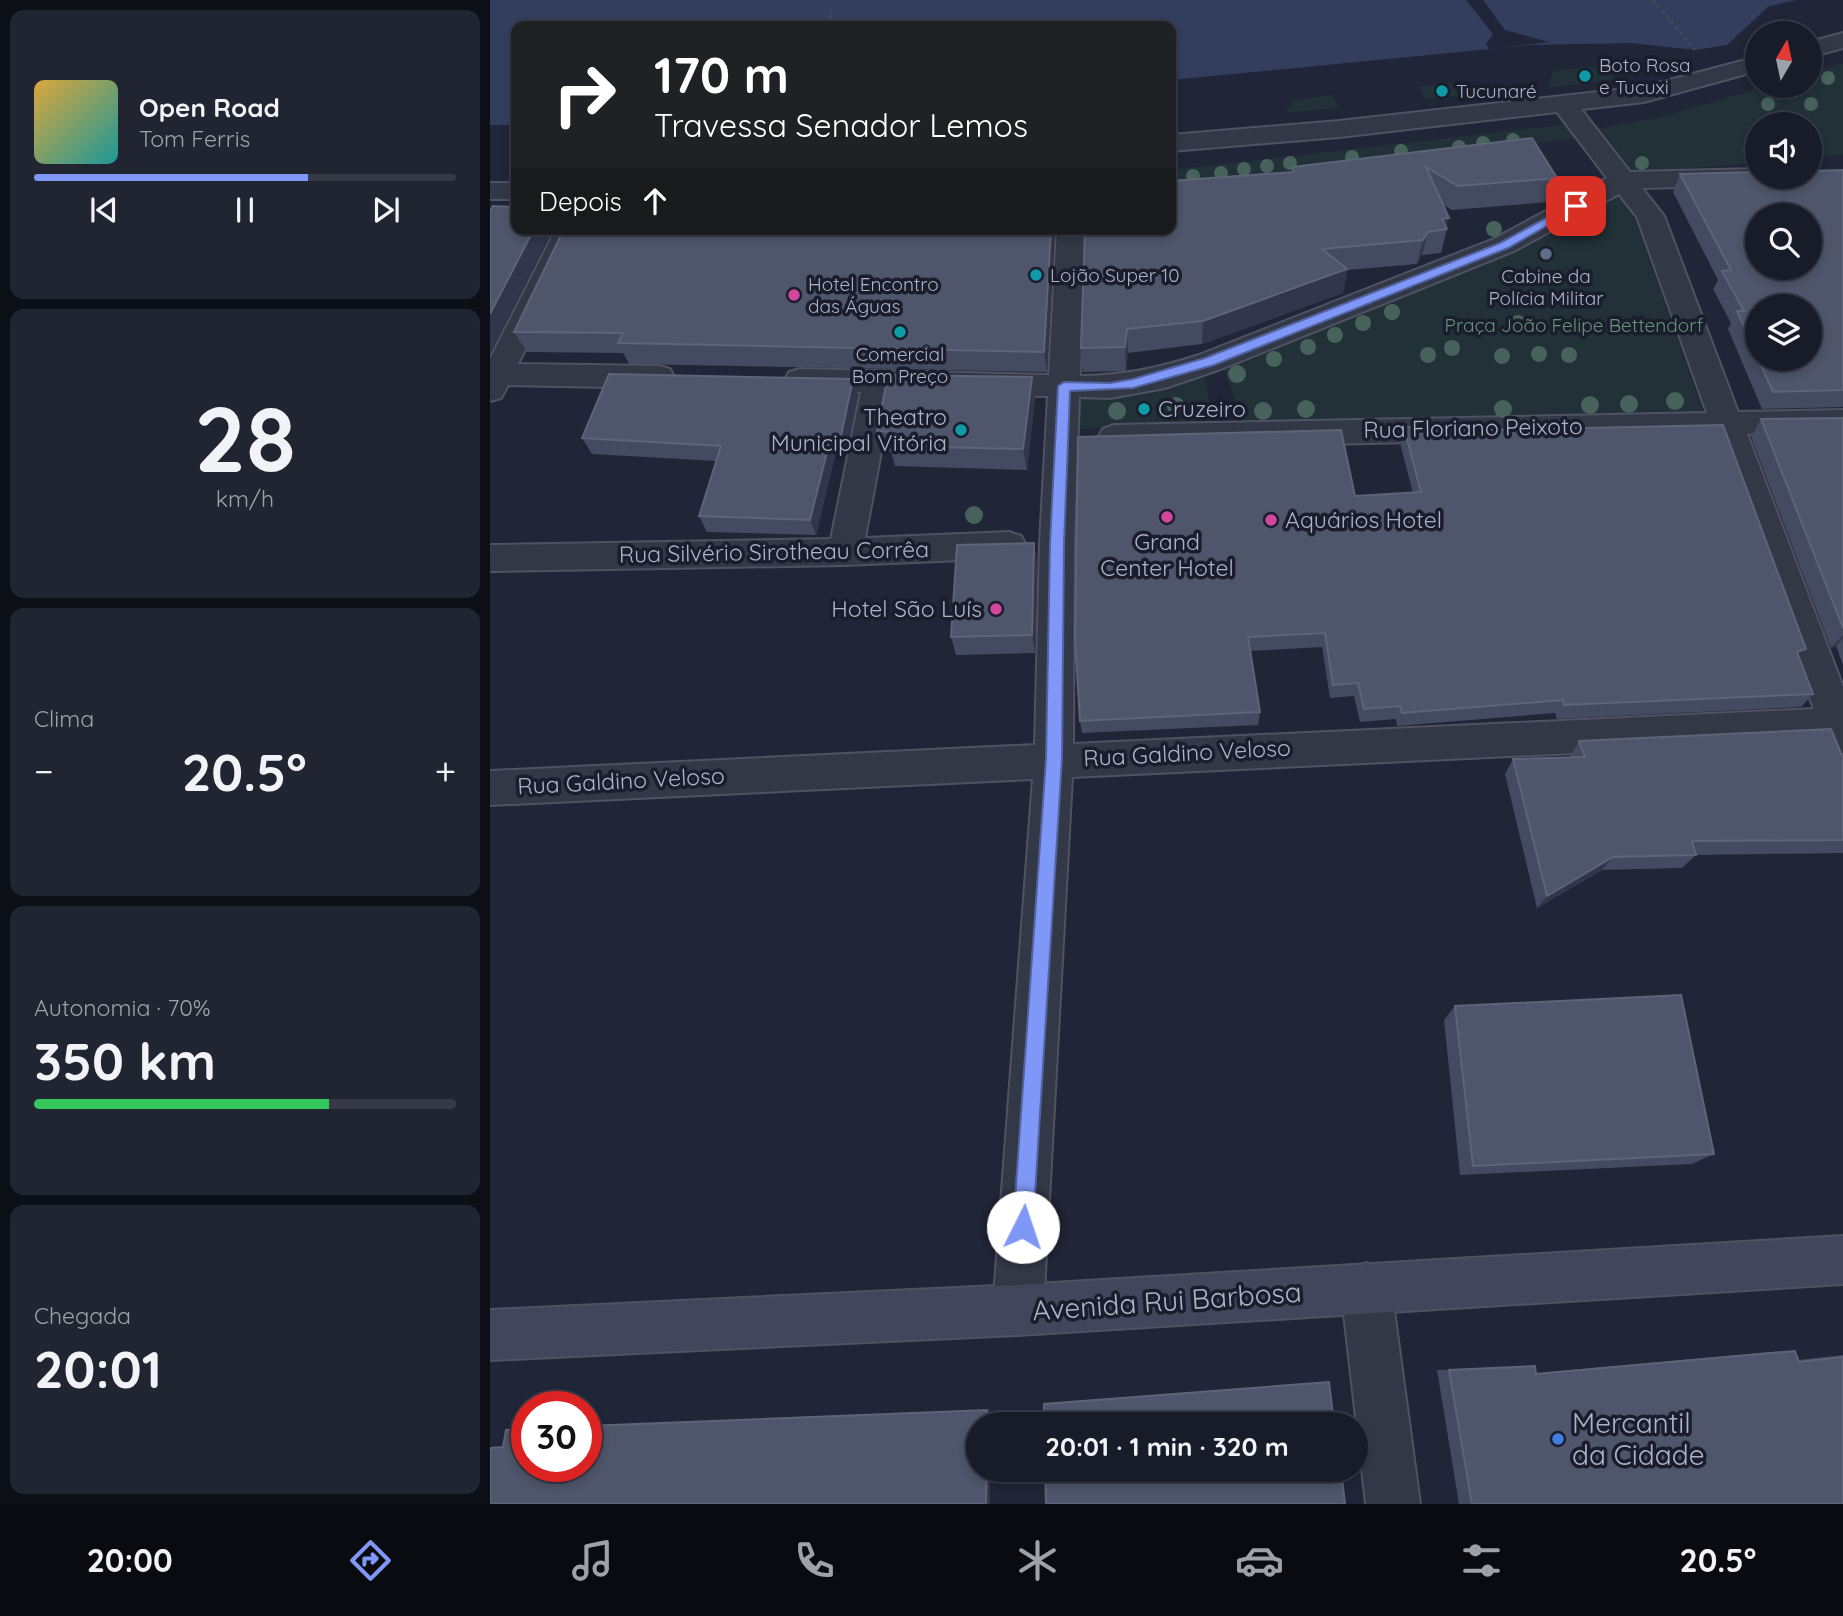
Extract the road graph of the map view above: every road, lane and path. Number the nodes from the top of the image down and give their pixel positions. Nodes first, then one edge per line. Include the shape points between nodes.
1 (1653, 0) edge
2 (832, 9) dead end
3 (829, 21) edge
4 (1843, 40) edge
5 (1822, 46) edge
6 (1695, 50) dead end
7 (1745, 67) edge
8 (1564, 104) junction
9 (1176, 143) edge
10 (1745, 177) edge
11 (1625, 180) junction
12 (490, 191) edge
13 (511, 191) edge
14 (567, 235) edge
15 (1071, 235) edge
16 (689, 378) edge
17 (770, 379) edge
18 (493, 380) edge
19 (879, 381) junction
20 (1064, 386) junction
21 (1843, 421) edge
22 (1728, 424) junction
23 (1061, 439) junction
24 (1057, 543) junction
25 (845, 552) junction
26 (490, 558) edge
27 (1841, 729) edge
28 (1054, 759) junction
29 (490, 788) edge
30 (1843, 1260) edge
31 (1366, 1288) junction
32 (1018, 1310) junction
33 (490, 1335) edge
34 (1393, 1504) edge

1 - 6 path
2 - 3 path
4 - 5 street
7 - 8 street via 1644,94
8 - 9 street
8 - 11 street
10 - 11 street
11 - 20 street via 1504,246 1165,377 1110,387
11 - 22 street via 1650,216
12 - 13 street
14 - 18 street
15 - 20 street
16 - 18 street
17 - 19 street
19 - 20 street
19 - 25 street
20 - 23 street
21 - 22 street, Rua Floriano Peixoto
22 - 23 street, Rua Floriano Peixoto
22 - 27 street
23 - 24 street
24 - 25 street, Rua Silvério Sirotheau Corrêa
24 - 28 street
25 - 26 street, Rua Silvério Sirotheau Corrêa
27 - 28 street, Rua Galdino Veloso
28 - 29 street, Rua Galdino Veloso
28 - 32 street
30 - 31 main road, Avenida Rui Barbosa
31 - 32 main road, Avenida Rui Barbosa
31 - 34 street
32 - 33 main road, Avenida Rui Barbosa

